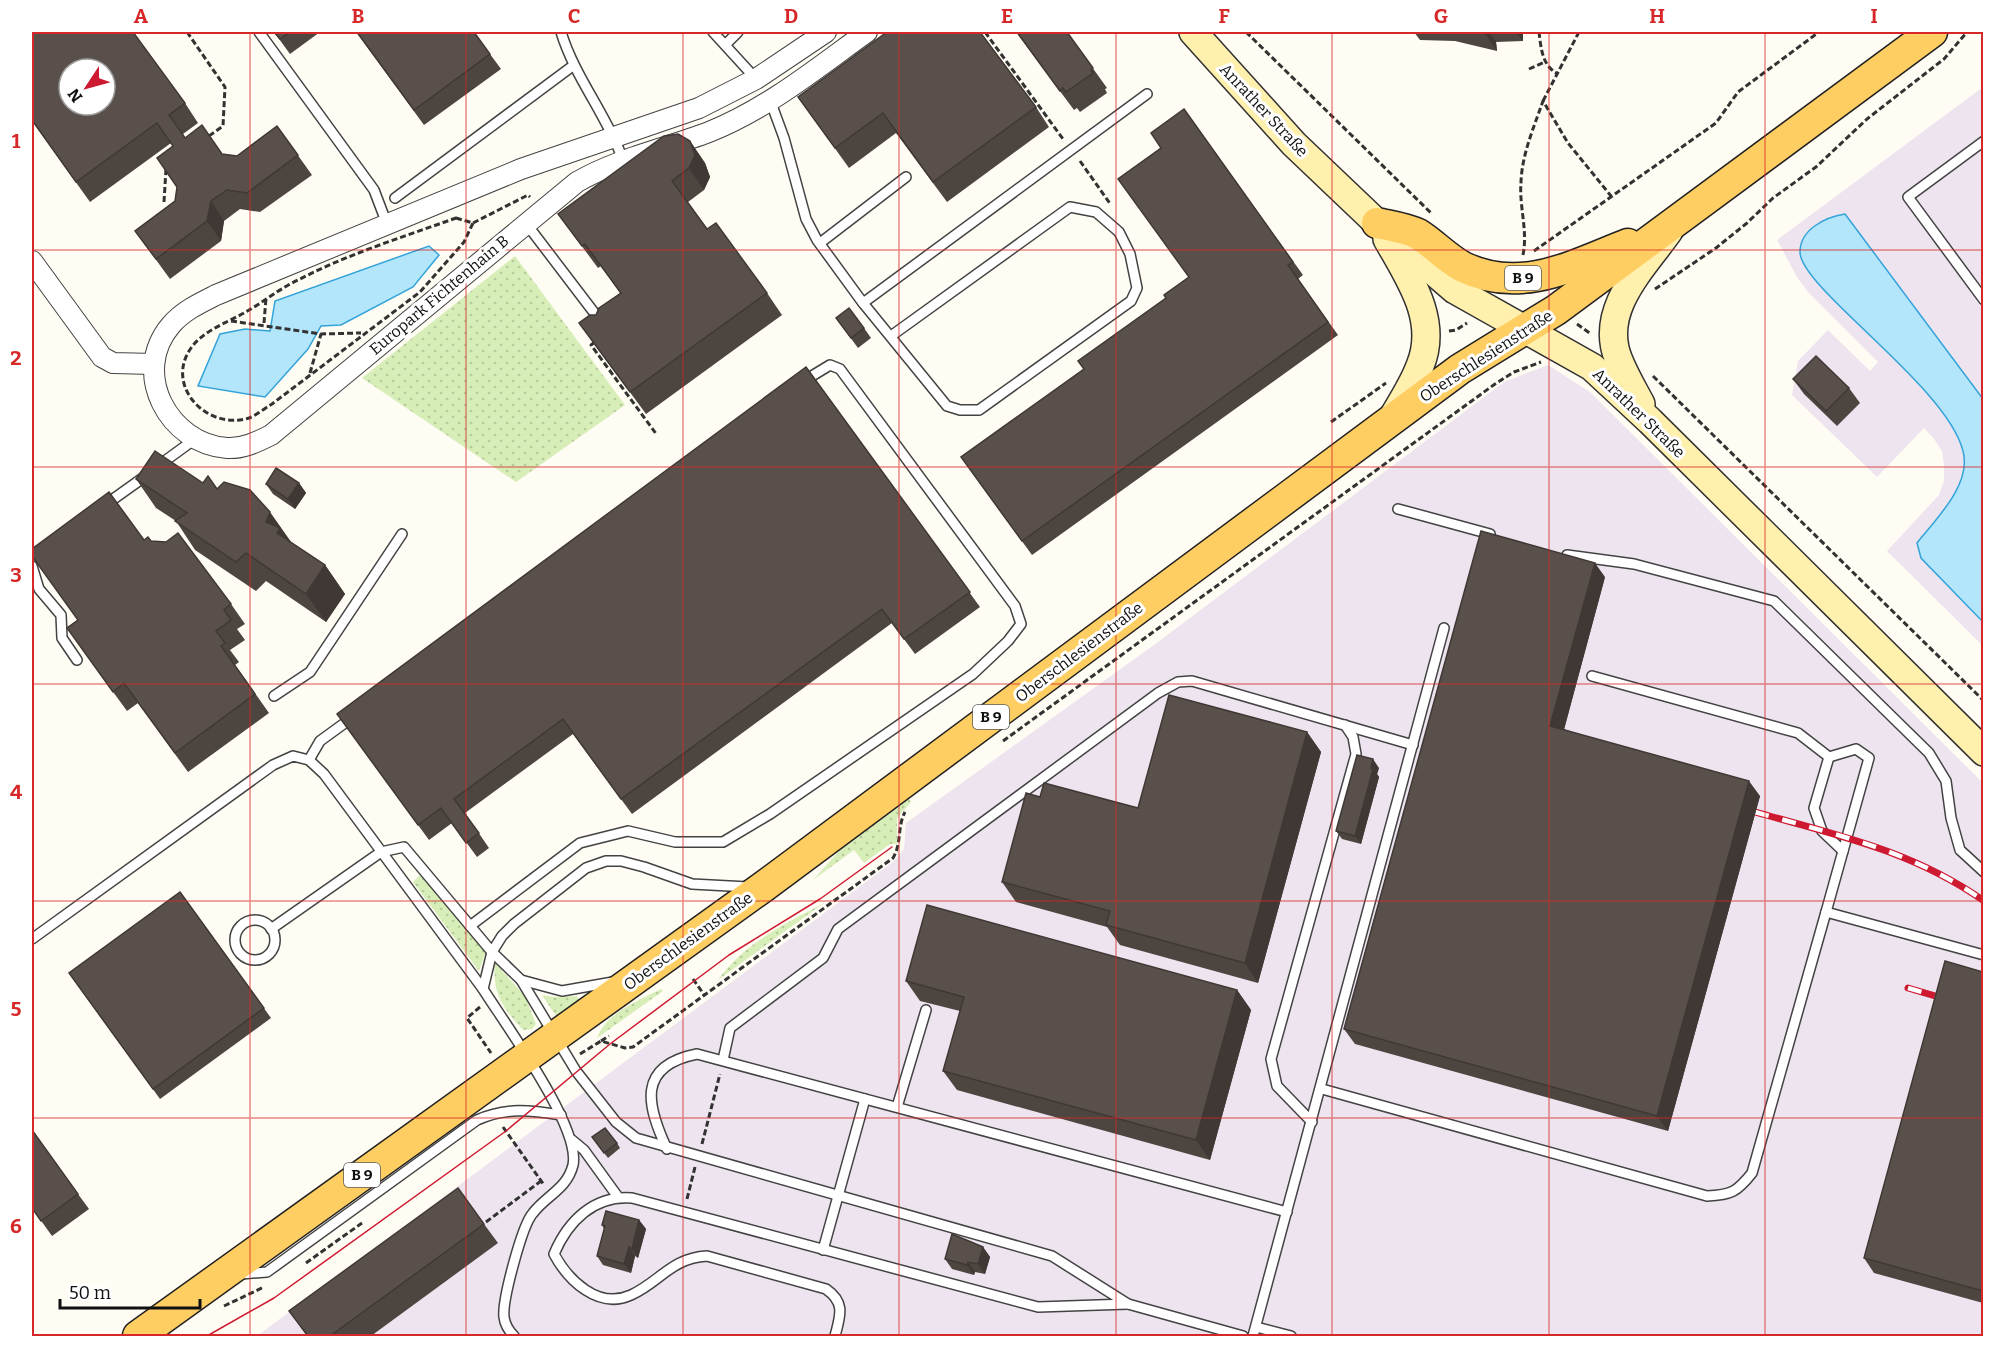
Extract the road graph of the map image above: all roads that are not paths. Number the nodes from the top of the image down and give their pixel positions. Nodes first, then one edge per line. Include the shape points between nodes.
1 (259, 32) edge
2 (561, 32) edge
3 (713, 32) edge
4 (738, 32) edge
5 (826, 32) edge
6 (867, 32) edge
7 (1193, 32) edge
8 (1932, 32) edge
9 (726, 44) junction
10 (574, 65) junction
11 (756, 80) junction
12 (1147, 94) dead end
13 (770, 100) junction
14 (614, 136) junction
15 (1983, 141) edge
16 (622, 160) junction
17 (906, 177) dead end
18 (395, 198) dead end
19 (525, 222) junction
20 (1377, 223) junction
21 (387, 224) junction
22 (1672, 226) junction
23 (820, 243) junction
24 (32, 261) edge
25 (1983, 300) edge
26 (863, 303) junction
27 (1524, 329) junction
28 (608, 331) edge
29 (891, 336) junction
30 (154, 364) junction
31 (794, 388) edge
32 (1391, 420) junction
33 (1650, 421) junction
34 (195, 440) junction
35 (1398, 509) dead end
36 (97, 512) edge
37 (402, 534) dead end
38 (1498, 536) edge
39 (1553, 552) edge
40 (41, 553) edge
41 (32, 560) edge
42 (32, 566) edge
43 (1444, 628) dead end
44 (77, 660) edge
45 (1592, 676) dead end
46 (274, 696) dead end
47 (365, 708) edge
48 (1345, 725) junction
49 (1413, 745) junction
50 (1983, 752) edge
51 (1829, 757) junction
52 (309, 760) junction
53 (1843, 851) junction
54 (381, 852) junction
55 (1983, 872) edge
56 (763, 887) junction
57 (1826, 912) junction
58 (470, 926) junction
59 (271, 929) junction
60 (32, 939) edge
61 (492, 952) junction
62 (1983, 956) edge
63 (641, 974) junction
64 (521, 980) junction
65 (483, 989) junction
66 (926, 1010) dead end
67 (562, 1049) junction
68 (723, 1060) junction
69 (516, 1065) junction
70 (1322, 1089) junction
71 (865, 1099) junction
72 (897, 1107) junction
73 (561, 1115) junction
74 (1312, 1122) junction
75 (572, 1140) junction
76 (667, 1149) junction
77 (837, 1196) junction
78 (618, 1197) junction
79 (1287, 1212) junction
80 (823, 1250) junction
81 (220, 1276) junction
82 (1128, 1304) junction
83 (1254, 1332) edge
84 (138, 1336) edge
85 (514, 1336) edge
86 (835, 1336) edge
87 (1243, 1336) edge
88 (1291, 1336) edge

1 - 21 lane via 374,190
2 - 10 lane
3 - 9 lane
4 - 9 lane
5 - 11 street, Europark Fichtenhain B
6 - 13 street, Europark Fichtenhain B
7 - 20 main road, Anrather Straße via 1294,144
8 - 22 main road, Oberschlesienstraße / B 9
9 - 11 lane
10 - 14 lane
10 - 18 lane
11 - 13 street
11 - 14 street, Europark Fichtenhain B via 699,108
12 - 26 lane
13 - 16 street, Europark Fichtenhain B via 710,131
13 - 23 lane via 806,219
14 - 16 lane
14 - 21 street, Europark Fichtenhain B
15 - 25 lane via 1908,197
16 - 19 street, Europark Fichtenhain B via 577,182
17 - 23 lane
19 - 28 lane
19 - 34 street, Europark Fichtenhain B via 271,435 251,445 229,448
20 - 22 main road, B 9 via 1417,234 1465,268 1524,279 1557,273
20 - 27 main road, Anrather Straße via 1455,290
20 - 32 main road via 1416,290 1426,324 1421,366
21 - 30 street, Europark Fichtenhain B via 186,311 170,326
22 - 27 main road, Oberschlesienstraße / B 9
22 - 33 main road via 1621,298 1615,313 1613,335 1618,357
23 - 26 lane
24 - 30 street via 102,357 113,363
26 - 29 lane
27 - 32 main road, Oberschlesienstraße / B 9 via 1460,369
27 - 33 main road, Anrather Straße via 1592,367
29 - 29 lane via 947,406 979,410 1131,301 1137,288 1130,254 1119,232 1096,212 1070,207
30 - 34 street, Europark Fichtenhain B via 156,391 163,407 176,425
31 - 58 lane via 830,365 840,369 1015,606 1021,624 973,674 723,842 675,842 628,831 580,843
32 - 56 main road, Oberschlesienstraße / B 9
33 - 50 main road, Anrather Straße
34 - 36 lane
35 - 38 lane
37 - 46 lane via 310,672
39 - 55 lane via 1634,564 1774,601 1929,753 1946,780 1960,850
40 - 41 lane
42 - 44 lane via 39,589 61,615 62,638
43 - 49 lane
45 - 51 lane via 1798,733
47 - 52 lane via 320,741
48 - 49 lane
48 - 68 lane via 1192,681 1168,687 838,929 823,958 730,1028
48 - 74 lane via 1353,737 1356,754 1271,1059 1277,1086
49 - 70 lane
51 - 53 lane via 1814,808 1822,831
51 - 53 lane via 1856,749 1869,758
52 - 54 lane via 324,774
52 - 60 lane via 293,756 273,765
53 - 57 lane
54 - 58 lane via 404,848
54 - 59 lane
54 - 65 lane
56 - 61 lane via 692,884 644,867 606,861 586,868 514,924
56 - 63 main road, Oberschlesienstraße / B 9
57 - 62 lane
57 - 70 lane via 1752,1173 1740,1189 1724,1196 1707,1196
58 - 61 lane
59 - 59 lane via 274,945 265,958 243,957 236,948 236,934 244,923 264,922
61 - 64 lane
61 - 65 lane
63 - 64 lane via 562,991
63 - 67 main road, Oberschlesienstraße / B 9
64 - 67 lane
65 - 69 lane
66 - 72 lane
67 - 69 main road, Oberschlesienstraße / B 9
67 - 76 lane via 616,1122 636,1138
68 - 71 lane
68 - 76 lane via 697,1054 681,1058 654,1080 652,1116
69 - 73 lane
69 - 81 main road, Oberschlesienstraße / B 9
70 - 74 lane
71 - 72 lane
71 - 77 lane
72 - 79 lane
73 - 75 lane
73 - 81 lane via 511,1109 477,1120 267,1272
74 - 79 lane
75 - 78 lane via 584,1150
75 - 85 lane via 573,1164 563,1187 532,1213 524,1231 504,1318
76 - 77 lane
77 - 80 lane
77 - 82 lane via 1052,1256
78 - 80 lane
78 - 86 lane via 601,1201 579,1216 563,1233 554,1254 564,1273 587,1292 612,1300 631,1295 671,1266 691,1257 707,1256 826,1289 836,1296 842,1308
79 - 83 lane
80 - 82 lane via 1038,1307
81 - 84 main road, Oberschlesienstraße / B 9
82 - 87 lane
83 - 88 lane

